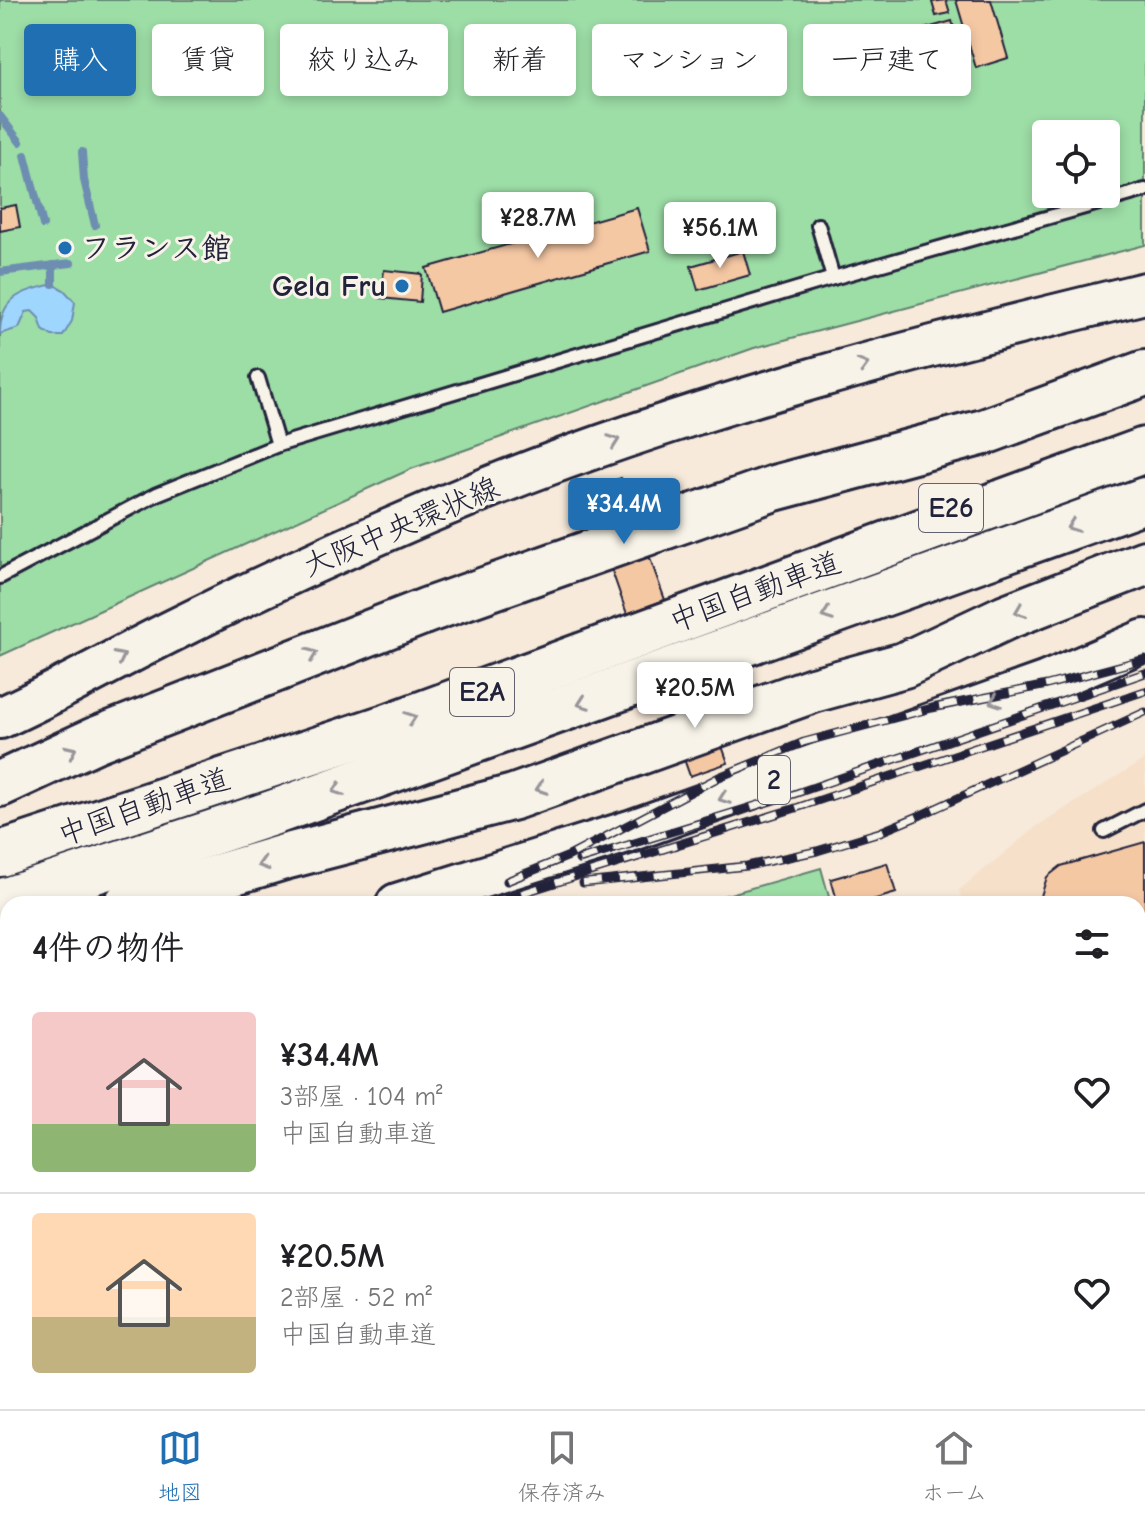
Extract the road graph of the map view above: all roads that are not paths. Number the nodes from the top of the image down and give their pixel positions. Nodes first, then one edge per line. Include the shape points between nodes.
1 (1145, 190) edge
2 (818, 225) dead end
3 (833, 278) junction
4 (1145, 291) edge
5 (1145, 346) edge
6 (1145, 373) edge
7 (258, 378) dead end
8 (1145, 425) edge
9 (278, 445) junction
10 (1145, 450) edge
11 (774, 488) junction
12 (1145, 500) edge
13 (1145, 563) edge
14 (0, 577) edge
15 (757, 592) junction
16 (1145, 640) edge
17 (0, 718) edge
18 (0, 784) edge
19 (1145, 810) edge
20 (1104, 831) dead end
21 (0, 854) edge
22 (18, 896) edge
23 (154, 896) edge
24 (423, 896) edge

1 - 3 lane
2 - 3 lane
3 - 9 lane
17 -> 4 main road, 大阪中央環状線 via 253,591 569,457 816,378
5 - 11 highway via 974,407
6 - 11 highway via 984,432
7 - 9 lane
8 - 15 highway, E26
9 - 14 lane via 157,494
10 - 15 highway, 中国自動車道 / E2A
18 -> 11 highway via 95,740 360,635
12 -> 22 highway, 中国自動車道 / E2A via 272,813
13 -> 23 highway via 1006,617 904,665 813,690 514,797
21 -> 15 highway, 中国自動車道 / E2A via 389,726
16 -> 24 main road, 2 via 1047,682 633,830
19 - 20 lane

